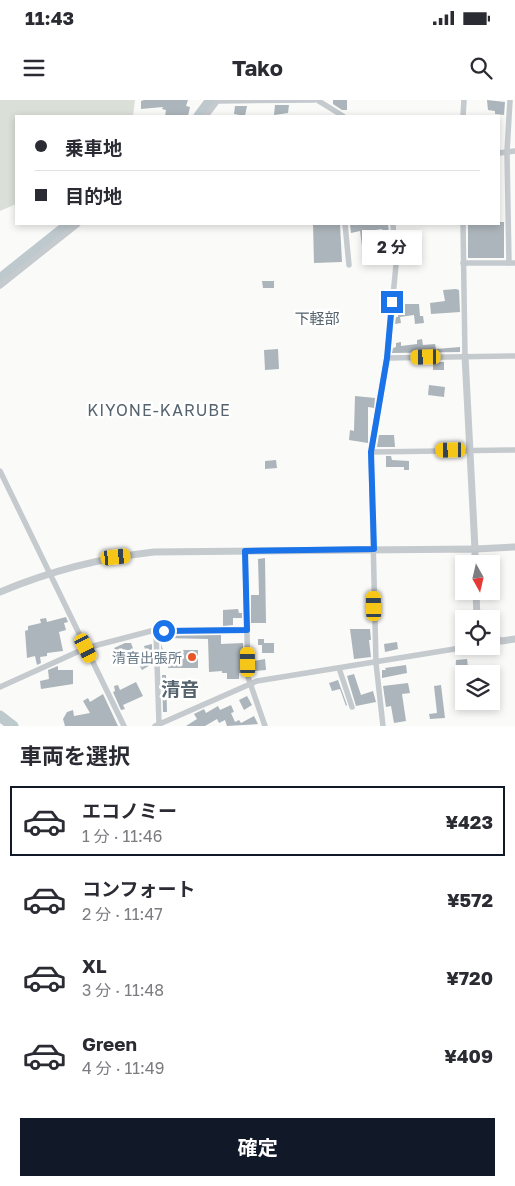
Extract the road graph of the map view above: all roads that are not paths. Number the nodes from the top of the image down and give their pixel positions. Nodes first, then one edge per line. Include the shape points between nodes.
1 (217, 100) edge
2 (316, 100) edge
3 (464, 100) edge
4 (510, 100) edge
5 (207, 115) edge
6 (341, 115) edge
7 (463, 115) edge
8 (515, 151) edge
9 (507, 152) junction
10 (500, 153) edge
11 (77, 225) edge
12 (345, 225) edge
13 (393, 225) edge
14 (463, 225) edge
15 (463, 263) junction
16 (512, 263) edge
17 (349, 266) dead end
18 (0, 286) edge
19 (465, 356) junction
20 (515, 356) edge
21 (387, 358) junction
22 (471, 450) junction
23 (515, 450) edge
24 (371, 452) junction
25 (0, 471) edge
26 (515, 547) edge
27 (474, 548) junction
28 (374, 549) junction
29 (245, 551) junction
30 (474, 555) edge
31 (49, 572) junction
32 (0, 592) edge
33 (247, 630) junction
34 (156, 631) junction
35 (515, 639) edge
36 (500, 640) edge
37 (86, 648) junction
38 (455, 649) edge
39 (376, 663) junction
40 (339, 668) junction
41 (250, 684) junction
42 (0, 687) edge
43 (352, 707) dead end
44 (157, 725) edge
45 (124, 726) edge
46 (264, 726) edge
47 (384, 726) edge

1 - 2 street
1 - 5 street
2 - 6 street
3 - 7 street
4 - 9 street
8 - 9 street
9 - 10 street
9 - 16 street
11 - 18 street
12 - 17 street
13 - 21 street via 396,265
14 - 15 street
15 - 16 street
15 - 19 street
19 - 20 street
19 - 21 street
19 - 22 street
21 - 24 street
22 - 23 street
22 - 24 street
22 - 27 street
24 - 28 street
25 - 31 street
26 - 27 street
27 - 28 street
27 - 30 street
28 - 29 street
28 - 39 street
29 - 31 street via 145,553
29 - 33 street
31 - 32 street
31 - 37 street
33 - 34 street
33 - 41 street
34 - 37 street
34 - 44 street
35 - 36 street
37 - 42 street
37 - 45 street
38 - 39 street
39 - 40 street
39 - 47 street
40 - 41 street
40 - 43 street
41 - 44 street
41 - 46 street

